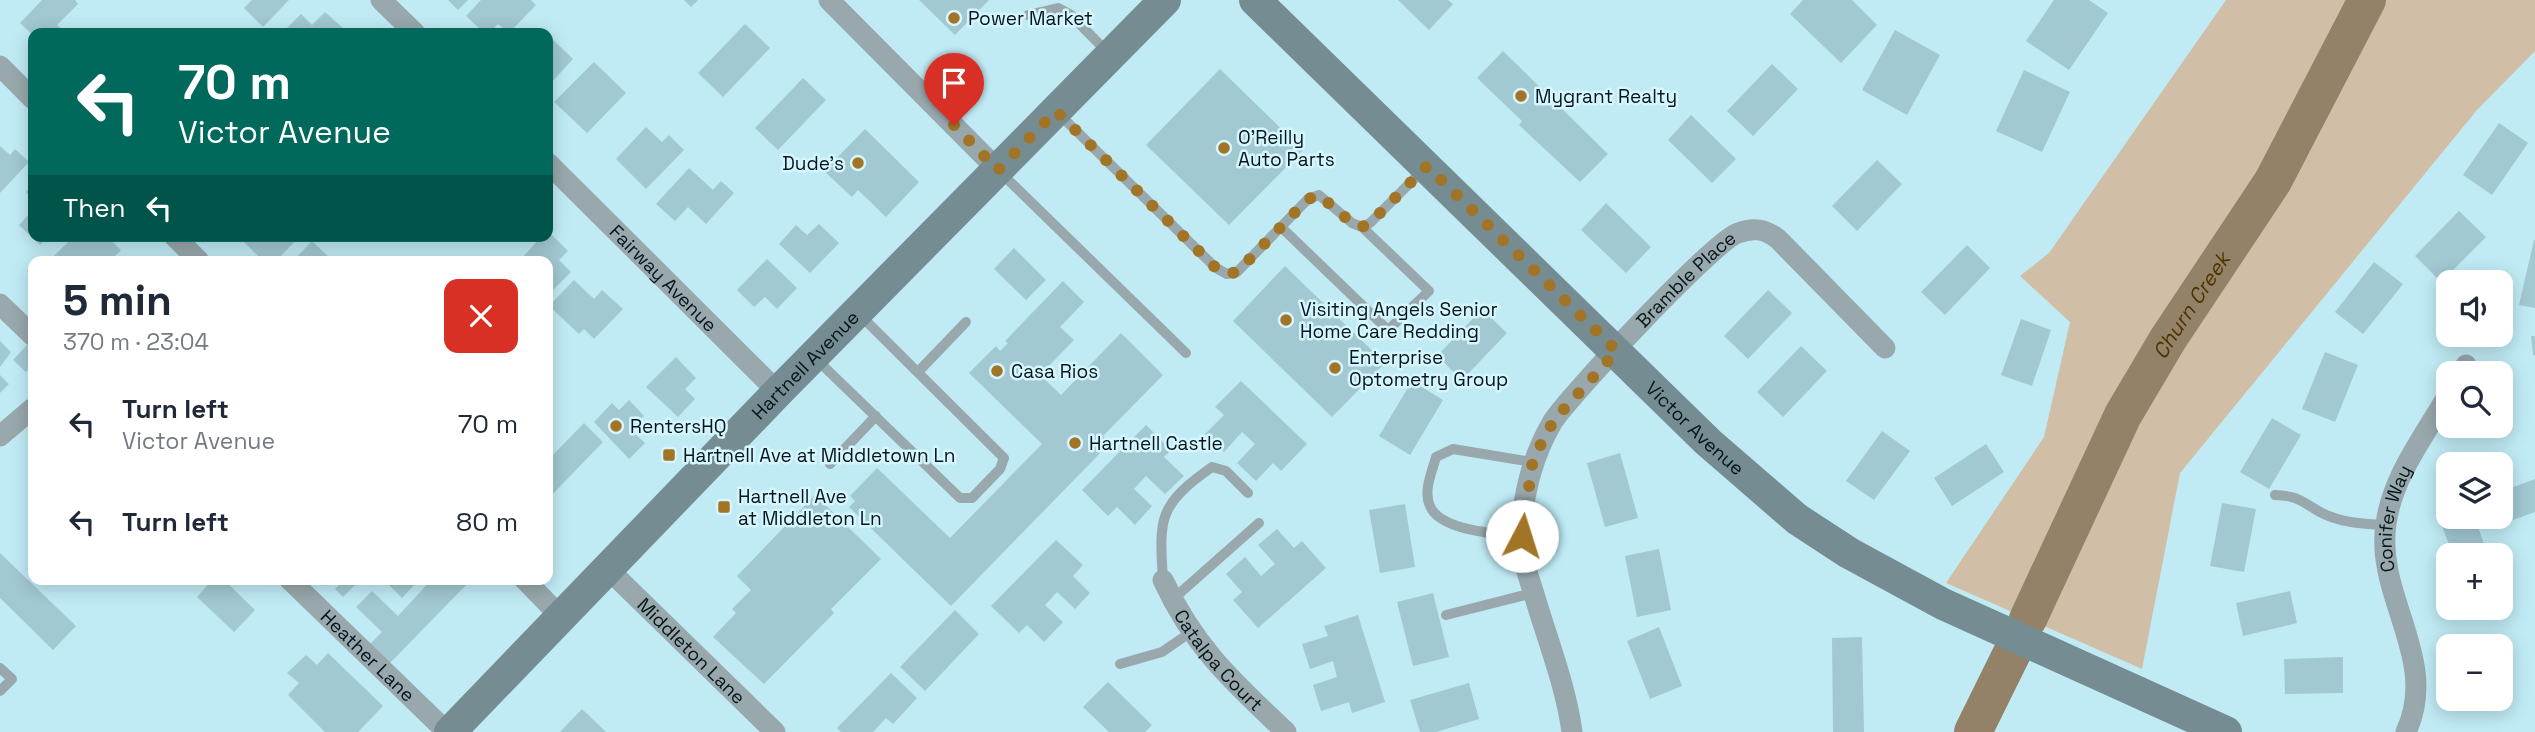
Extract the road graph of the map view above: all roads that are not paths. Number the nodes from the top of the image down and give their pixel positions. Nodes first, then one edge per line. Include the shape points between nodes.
1 (381, 0) edge
2 (829, 0) edge
3 (1165, 0) edge
4 (1255, 0) edge
5 (1028, 15) dead end
6 (410, 28) edge
7 (1111, 55) junction
8 (0, 66) edge
9 (28, 94) edge
10 (1056, 111) junction
11 (1427, 166) junction
12 (553, 168) edge
13 (998, 170) junction
14 (1281, 227) junction
15 (1362, 227) junction
16 (180, 242) edge
17 (194, 256) edge
18 (0, 303) edge
19 (857, 312) junction
20 (966, 322) dead end
21 (28, 331) edge
22 (1885, 348) dead end
23 (1617, 351) junction
24 (1186, 353) dead end
25 (814, 356) junction
26 (918, 372) junction
27 (778, 392) junction
28 (28, 412) edge
29 (2436, 415) edge
30 (876, 416) junction
31 (0, 436) edge
32 (1532, 462) junction
33 (830, 464) dead end
34 (1248, 493) dead end
35 (2275, 495) dead end
36 (1259, 523) dead end
37 (2385, 525) junction
38 (1522, 536) junction
39 (608, 569) junction
40 (1163, 580) joint
41 (295, 585) edge
42 (530, 585) edge
43 (1533, 593) junction
44 (1172, 600) junction
45 (1446, 615) dead end
46 (561, 617) junction
47 (1191, 632) junction
48 (1120, 664) dead end
49 (0, 668) edge
50 (0, 691) edge
51 (449, 732) edge
52 (775, 732) edge
53 (1286, 732) edge
54 (1572, 732) edge
55 (2226, 732) edge
56 (2406, 732) edge

1 - 6 street
2 - 13 street
3 - 7 main road, Hartnell Avenue
4 - 11 main road, Victor Avenue
5 - 7 lane via 1058,8
7 - 10 main road, Hartnell Avenue
8 - 9 street
10 - 13 main road, Hartnell Avenue
10 - 14 lane via 1227,274 1237,272
11 - 15 lane
11 - 23 main road, Victor Avenue
12 - 27 street, Fairway Avenue
13 - 19 main road, Hartnell Avenue
13 - 24 lane
14 - 15 lane via 1308,199 1319,195
14 - 15 lane via 1388,330 1429,290
16 - 17 street
18 - 21 street
19 - 25 main road, Hartnell Avenue
19 - 26 lane
20 - 26 lane
22 - 23 street, Bramble Place via 1778,239 1762,229 1739,232 1721,243
23 - 32 street, Bramble Place via 1554,420
23 - 55 main road, Victor Avenue via 1708,442 1797,519 1849,553 1973,617
25 - 27 main road, Hartnell Avenue
25 - 30 lane
26 - 30 lane via 1004,458 1000,469 972,498 960,498
27 - 39 main road, Hartnell Avenue
28 - 31 street
29 - 37 street, Conifer Way via 2404,470
30 - 33 lane
32 - 38 street, Bramble Place
32 - 38 lane via 1452,449 1436,457 1428,487 1430,506 1442,521 1483,533
34 - 40 lane via 1226,471 1212,467 1167,508 1159,527
35 - 37 lane via 2297,496 2319,512 2352,523
36 - 44 lane
37 - 56 street, Conifer Way via 2390,582 2417,670
38 - 43 street, Bramble Place
39 - 46 main road, Hartnell Avenue
39 - 52 street, Middleton Lane
40 - 44 street, Catalpa Court
41 - 51 street, Heather Lane
42 - 46 street
43 - 45 lane
43 - 54 street, Bramble Place
44 - 47 street, Catalpa Court
46 - 51 main road, Hartnell Avenue
47 - 48 lane via 1162,652
47 - 53 street, Catalpa Court via 1228,678
49 - 50 lane via 12,679

